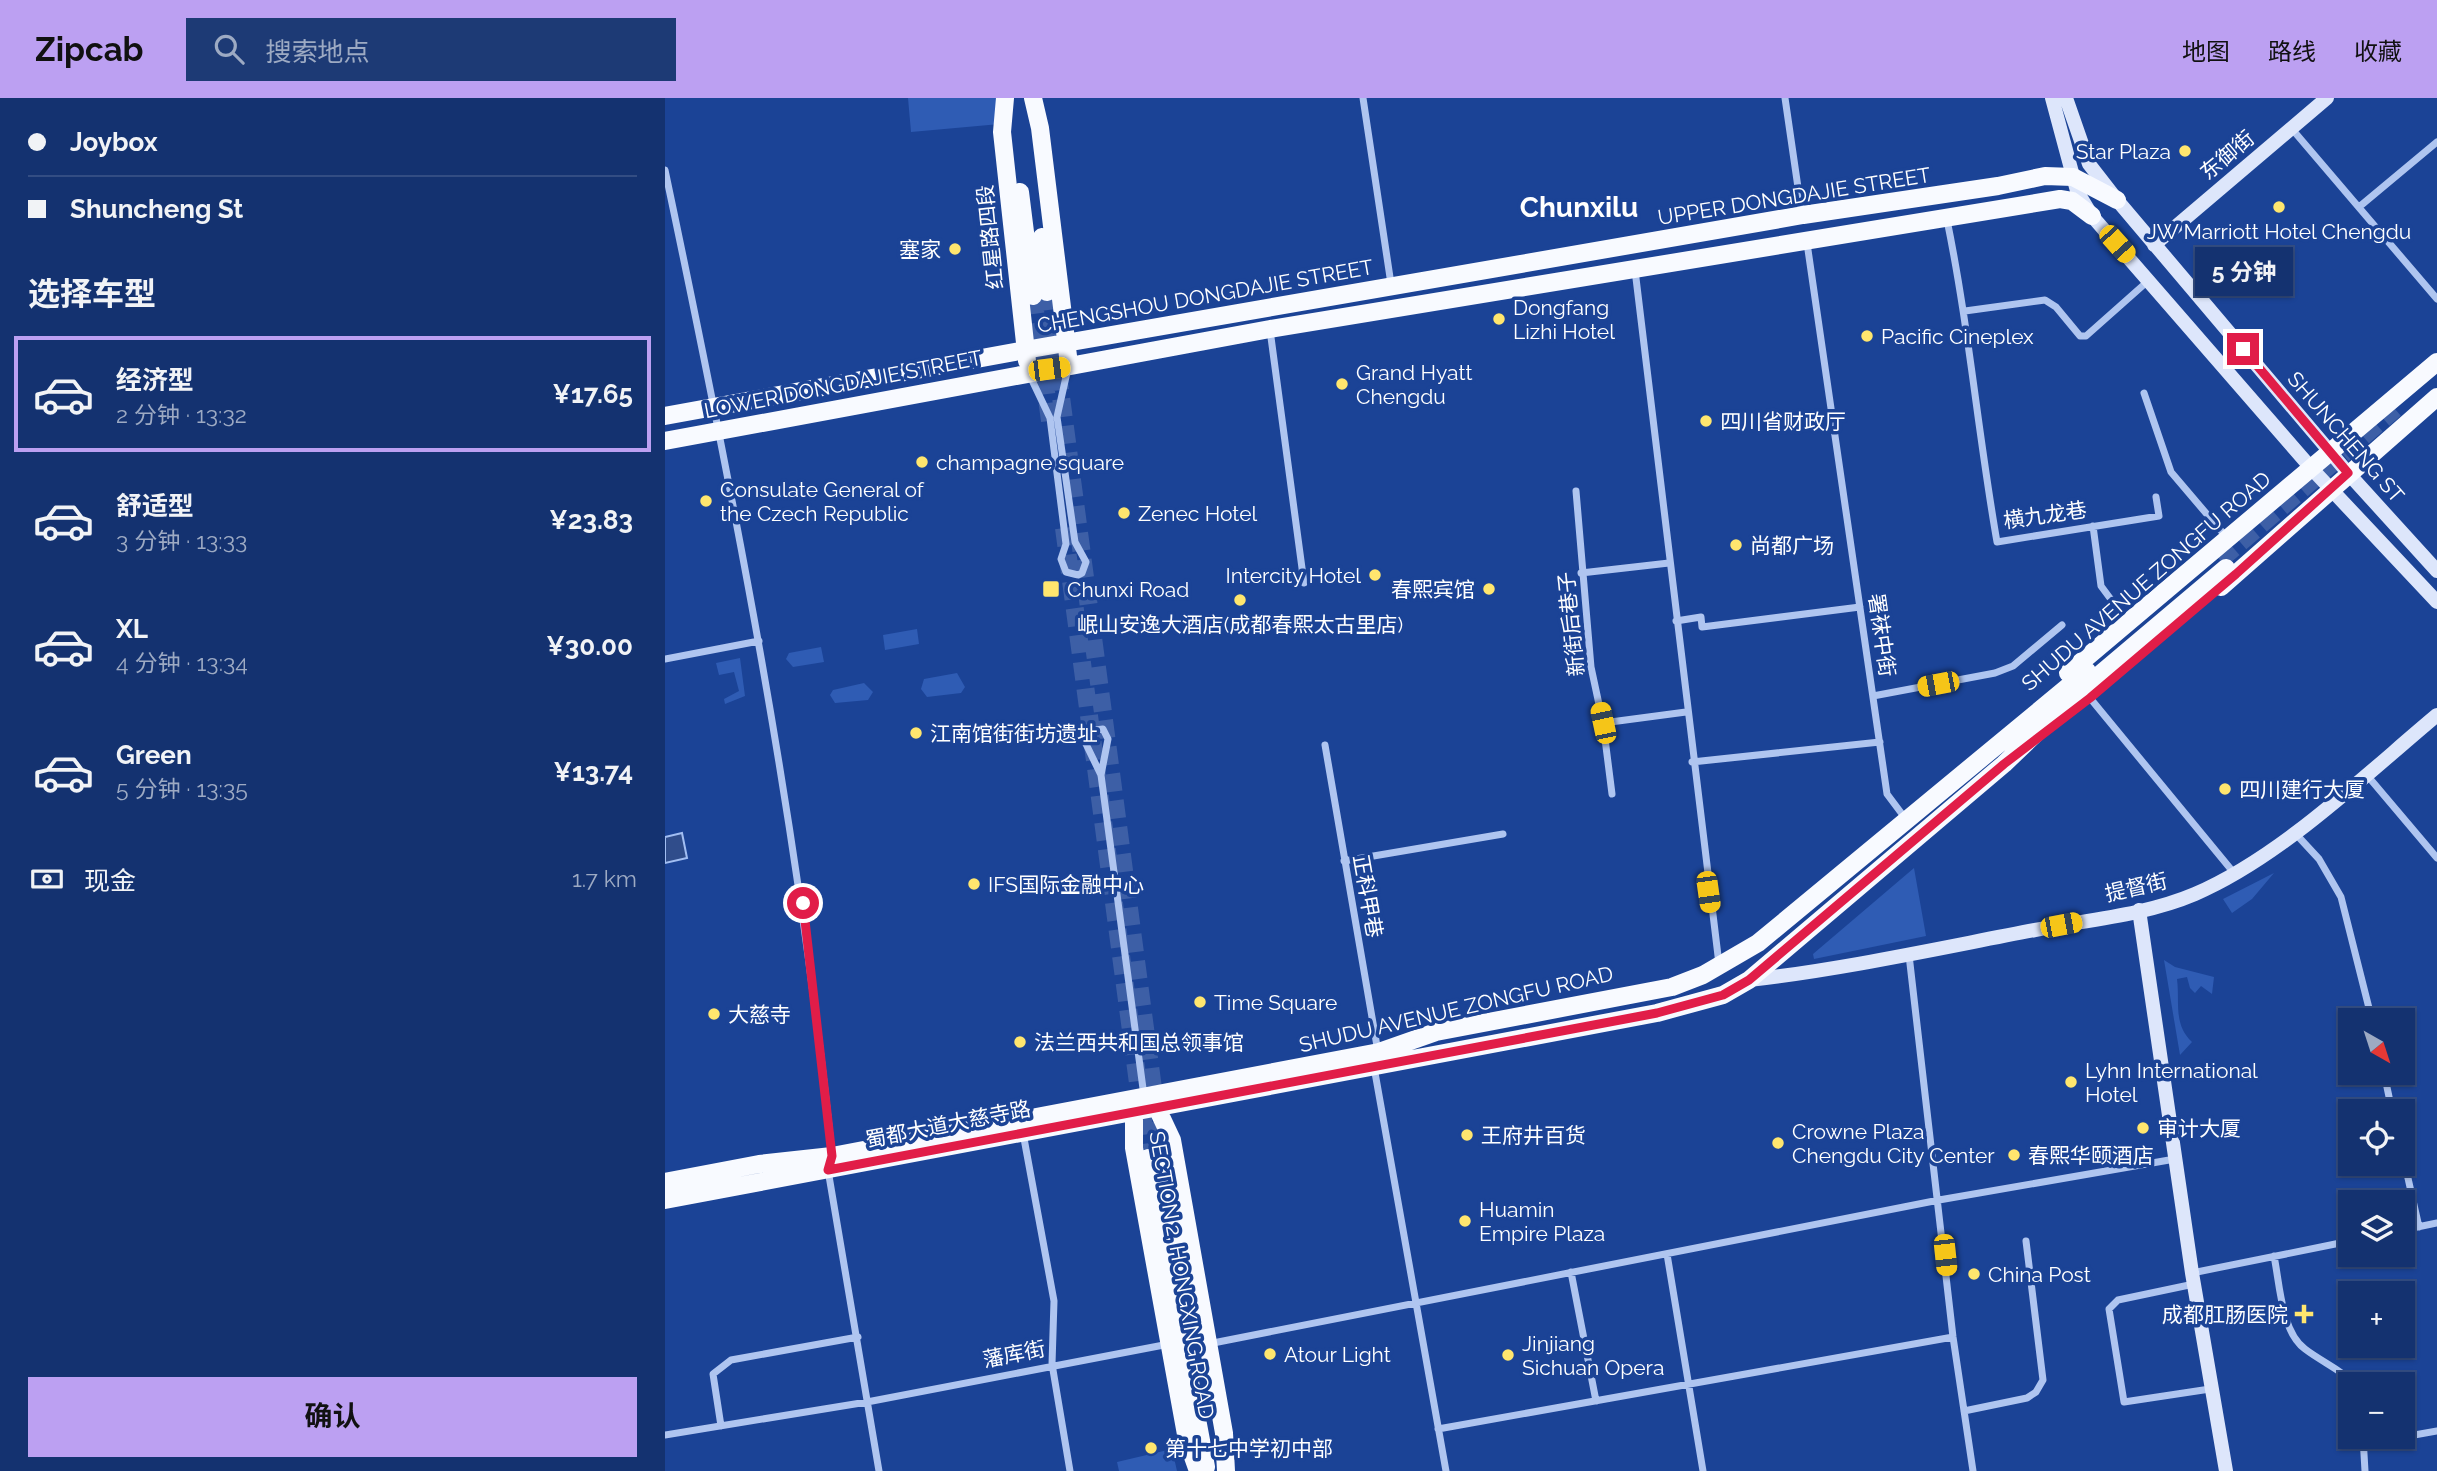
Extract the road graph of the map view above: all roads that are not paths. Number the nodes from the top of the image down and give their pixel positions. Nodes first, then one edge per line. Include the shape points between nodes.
1 (1007, 98) edge
2 (1030, 98) edge
3 (1363, 98) edge
4 (1785, 98) edge
5 (2053, 98) edge
6 (2066, 98) edge
7 (2327, 98) edge
8 (2292, 128) junction
9 (2437, 142) edge
10 (665, 170) edge
11 (2073, 177) junction
12 (1998, 186) junction
13 (2117, 200) junction
14 (2359, 206) junction
15 (2001, 209) junction
16 (1803, 215) junction
17 (2092, 216) junction
18 (1947, 219) junction
19 (1807, 243) junction
20 (2154, 245) junction
21 (1635, 270) junction
22 (2149, 281) junction
23 (1392, 288) junction
24 (2437, 299) edge
25 (1965, 311) junction
26 (1270, 329) junction
27 (1067, 344) junction
28 (1025, 350) junction
29 (2437, 362) edge
30 (1069, 366) junction
31 (1028, 372) junction
32 (2144, 393) dead end
33 (2437, 397) edge
34 (715, 406) junction
35 (665, 416) edge
36 (720, 430) junction
37 (665, 440) edge
38 (2331, 453) junction
39 (2312, 469) junction
40 (2348, 473) junction
41 (2330, 489) junction
42 (1576, 491) dead end
43 (2156, 498) dead end
44 (2093, 526) junction
45 (2225, 558) junction
46 (1669, 563) junction
47 (2437, 571) edge
48 (1581, 573) junction
49 (1304, 583) dead end
50 (2437, 601) edge
51 (1860, 607) junction
52 (1676, 621) junction
53 (2128, 621) junction
54 (2063, 625) dead end
55 (759, 641) junction
56 (665, 659) edge
57 (1873, 696) junction
58 (2090, 698) junction
59 (1686, 712) junction
60 (2437, 715) edge
61 (1603, 723) junction
62 (1880, 742) junction
63 (1325, 745) dead end
64 (1993, 747) junction
65 (1692, 762) junction
66 (2004, 764) junction
67 (2366, 774) junction
68 (1101, 775) junction
69 (1612, 794) dead end
70 (1906, 820) junction
71 (2294, 832) junction
72 (1503, 834) dead end
73 (2437, 858) edge
74 (1344, 861) junction
75 (2234, 874) junction
76 (2139, 910) junction
77 (1909, 955) junction
78 (1719, 967) junction
79 (1749, 980) junction
80 (2369, 1008) edge
81 (1376, 1060) junction
82 (1150, 1102) junction
83 (1134, 1112) junction
84 (1023, 1133) junction
85 (2175, 1159) junction
86 (830, 1163) junction
87 (2408, 1176) edge
88 (665, 1182) edge
89 (665, 1200) edge
90 (1939, 1200) junction
91 (2437, 1223) edge
92 (2419, 1227) junction
93 (2415, 1228) edge
94 (2026, 1241) dead end
95 (2338, 1243) edge
96 (1667, 1254) junction
97 (2274, 1256) junction
98 (1571, 1272) junction
99 (2193, 1279) junction
100 (1413, 1304) junction
101 (858, 1337) junction
102 (1953, 1337) junction
103 (1170, 1343) junction
104 (1208, 1344) junction
105 (1052, 1364) junction
106 (2343, 1372) edge
107 (1688, 1384) junction
108 (2210, 1389) junction
109 (1596, 1401) junction
110 (867, 1402) junction
111 (1964, 1411) junction
112 (721, 1426) junction
113 (1438, 1429) junction
114 (2437, 1431) edge
115 (2415, 1434) edge
116 (665, 1435) edge
117 (2364, 1449) edge
118 (879, 1471) edge
119 (1070, 1471) edge
120 (1198, 1471) edge
121 (1206, 1471) edge
122 (1223, 1471) edge
123 (1446, 1471) edge
124 (1703, 1471) edge
125 (1973, 1471) edge
126 (2226, 1471) edge
127 (2365, 1471) edge

1 - 2 main road via 1040,294
1 - 28 main road, 红星路四段 via 1002,132
2 - 27 main road via 1039,128
3 - 23 street
4 - 16 street
5 - 11 main road, SHUNCHENG ST
6 - 13 main road, SHUNCHENG ST via 2089,164
7 - 8 main road, 东御街
8 - 14 street
8 - 20 main road, 东御街
9 - 14 street
10 - 34 street
11 - 12 main road, UPPER DONGDAJIE STREET via 2045,176
11 - 13 main road, UPPER DONGDAJIE STREET
11 - 17 main road, SHUNCHENG ST
12 - 15 main road via 2007,194 2008,202
12 - 16 main road, UPPER DONGDAJIE STREET
13 - 20 main road, SHUNCHENG ST
14 - 24 street
15 - 17 main road via 2060,199
15 - 18 main road
16 - 23 main road, UPPER DONGDAJIE STREET
17 - 22 main road, SHUNCHENG ST
18 - 19 main road
18 - 25 street
19 - 21 main road
19 - 51 street, 署袜中街
20 - 38 main road, SHUNCHENG ST
21 - 26 main road, CHENGSHOU DONGDAJIE STREET
21 - 46 street
22 - 25 street via 2086,336 2080,336 2045,300
22 - 39 main road, SHUNCHENG ST
23 - 27 main road, CHENGSHOU DONGDAJIE STREET
25 - 44 street, 横九龙巷 via 1980,420 1979,444 1997,541
26 - 30 main road, CHENGSHOU DONGDAJIE STREET
26 - 49 street
27 - 28 main road, CHENGSHOU DONGDAJIE STREET
27 - 30 main road
28 - 31 main road, 红星路四段
28 - 34 main road, LOWER DONGDAJIE STREET
29 - 38 main road, SHUDU AVENUE ZONGFU ROAD
30 - 31 main road, CHENGSHOU DONGDAJIE STREET
30 - 31 street via 1058,417 1075,542 1086,562 1078,575 1066,572 1062,564 1066,544 1049,418
31 - 36 main road, LOWER DONGDAJIE STREET
32 - 45 street via 2171,472
33 - 40 main road, SHUDU AVENUE ZONGFU ROAD
34 - 35 main road, LOWER DONGDAJIE STREET
34 - 36 street
36 - 37 main road, LOWER DONGDAJIE STREET
36 - 55 street
38 - 39 main road, SHUDU AVENUE ZONGFU ROAD
38 - 40 main road, SHUNCHENG ST
39 - 41 main road, SHUNCHENG ST
39 - 45 main road, SHUDU AVENUE ZONGFU ROAD
40 - 41 main road, SHUDU AVENUE ZONGFU ROAD
40 - 47 main road, SHUNCHENG ST
41 - 45 main road, SHUDU AVENUE ZONGFU ROAD
41 - 50 main road, SHUNCHENG ST
42 - 48 street, 新街后巷子
43 - 44 street, 横九龙巷 via 2158,516
44 - 53 street via 2101,586
45 - 53 main road, SHUDU AVENUE ZONGFU ROAD
45 - 58 main road, SHUDU AVENUE ZONGFU ROAD
45 - 64 main road, SHUDU AVENUE ZONGFU ROAD
45 - 66 main road, SHUDU AVENUE ZONGFU ROAD
46 - 48 street
46 - 52 street
48 - 61 street, 新街后巷子 via 1591,667
51 - 52 street via 1702,627 1701,617
51 - 57 street, 署袜中街
52 - 59 street
53 - 64 main road, SHUDU AVENUE ZONGFU ROAD
54 - 57 street via 2014,666
55 - 56 street
55 - 86 street via 815,993
57 - 62 street, 署袜中街
58 - 66 main road, SHUDU AVENUE ZONGFU ROAD
58 - 75 street
59 - 61 street
59 - 65 street
60 - 67 main road, 提督街
61 - 69 street, 新街后巷子
62 - 65 street
62 - 70 street, 署袜中街 via 1887,794
63 - 74 street, 正科甲巷
64 - 70 main road, SHUDU AVENUE ZONGFU ROAD
65 - 78 street
66 - 79 main road, SHUDU AVENUE ZONGFU ROAD
67 - 71 main road, 提督街
67 - 73 street
68 - 68 street via 1108,739 1103,729 1096,727 1088,730 1084,741
68 - 82 street
70 - 78 main road, SHUDU AVENUE ZONGFU ROAD via 1758,943
71 - 75 main road, 提督街
71 - 80 street via 2319,859 2341,897
72 - 74 street
74 - 81 street, 正科甲巷
75 - 76 main road, 提督街 via 2194,895
76 - 77 main road, 提督街
76 - 85 main road
77 - 79 main road, 提督街
77 - 90 street
78 - 81 main road, SHUDU AVENUE ZONGFU ROAD via 1672,987 1447,1030
79 - 81 main road, SHUDU AVENUE ZONGFU ROAD via 1689,1006
81 - 82 main road, SHUDU AVENUE ZONGFU ROAD
81 - 100 street, 正科甲巷
82 - 83 main road, 蜀都大道大慈寺路
82 - 86 main road, 蜀都大道大慈寺路
82 - 104 main road, SECTION 2, HONGXING ROAD via 1172,1140
83 - 84 main road, 蜀都大道大慈寺路
83 - 103 main road, SECTION 2, HONGXING ROAD via 1134,1148
84 - 86 main road, 蜀都大道大慈寺路
84 - 105 street via 1054,1301
85 - 90 street
85 - 99 main road
86 - 88 main road, 蜀都大道大慈寺路 via 759,1164
86 - 89 main road, 蜀都大道大慈寺路
86 - 101 street
87 - 92 street
90 - 96 street
90 - 102 street
91 - 92 street
92 - 93 street
94 - 111 street via 2043,1380 2027,1398
95 - 97 street
96 - 98 street
96 - 107 street
97 - 99 street
97 - 106 street via 2291,1335 2304,1349
98 - 100 street
98 - 109 street
99 - 108 main road
99 - 108 street via 2118,1300 2109,1309 2124,1402
100 - 104 street
100 - 113 street, 正科甲巷
101 - 110 street
101 - 112 street via 731,1360 713,1374
102 - 107 street
102 - 111 street
103 - 105 street, 藩库街
103 - 120 main road, SECTION 2, HONGXING ROAD via 1187,1440
104 - 122 main road, SECTION 2, HONGXING ROAD via 1224,1433
105 - 110 street, 藩库街
105 - 119 street
107 - 109 street
107 - 124 street
108 - 126 main road
109 - 113 street
110 - 112 street, 藩库街
110 - 118 street
111 - 125 street
112 - 116 street, 藩库街
113 - 123 street, 正科甲巷
114 - 115 street
117 - 127 street
121 - 122 main road via 1155,1157

